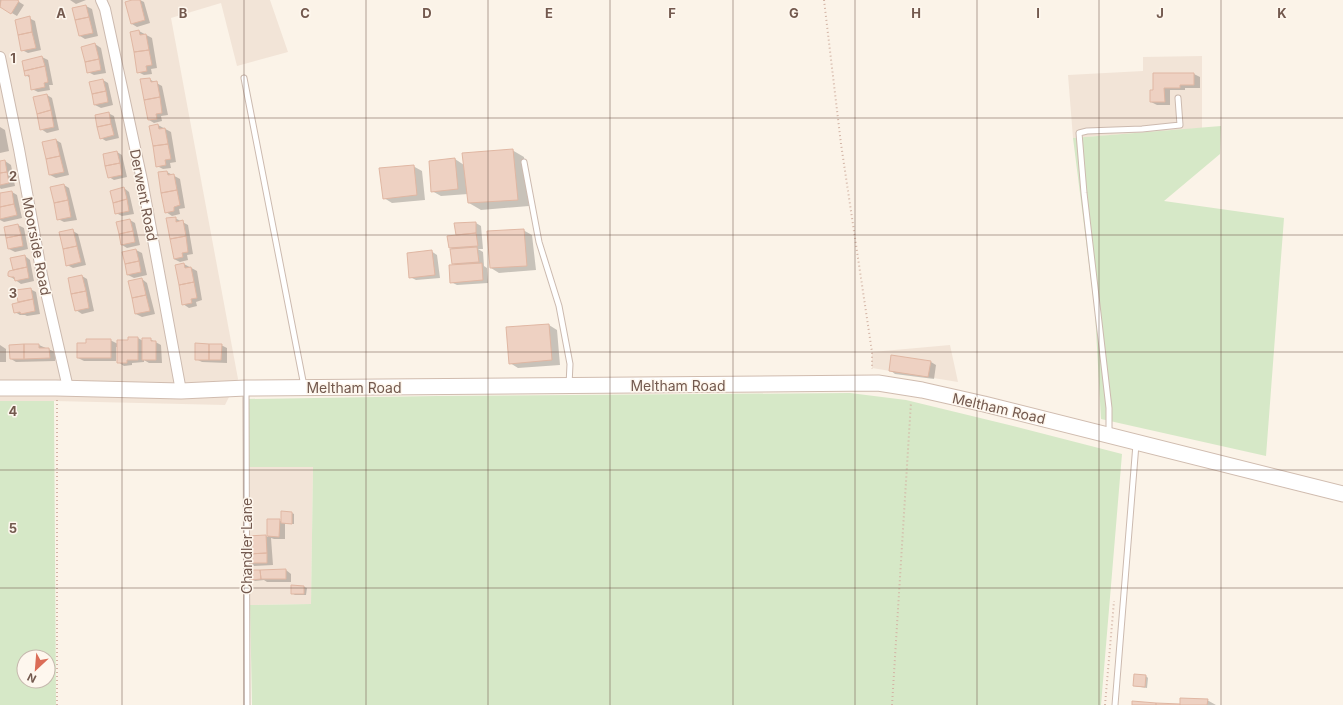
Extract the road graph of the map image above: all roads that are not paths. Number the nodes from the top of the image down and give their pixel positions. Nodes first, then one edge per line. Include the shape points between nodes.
1 (101, 0) edge
2 (0, 57) edge
3 (244, 78) dead end
4 (1178, 98) dead end
5 (524, 162) dead end
6 (569, 386) junction
7 (305, 387) junction
8 (0, 388) edge
9 (62, 388) junction
10 (246, 388) junction
11 (181, 391) junction
12 (1109, 435) junction
13 (1137, 443) junction
14 (1343, 494) edge
15 (247, 705) edge
16 (1115, 705) edge

1 - 11 street, Derwent Road via 142,180
2 - 9 street, Moorside Road
3 - 7 lane
4 - 12 lane via 1180,126 1079,133 1109,408
5 - 6 lane via 539,242 559,306 570,364
6 - 7 street, Meltham Road
6 - 12 street, Meltham Road via 872,384 912,389 984,404
7 - 10 street, Meltham Road
8 - 9 street, Meltham Road
9 - 11 street, Meltham Road
10 - 11 street, Meltham Road
10 - 15 lane, Chandler Lane
12 - 13 street, Meltham Road
13 - 14 street, Meltham Road
13 - 16 lane

